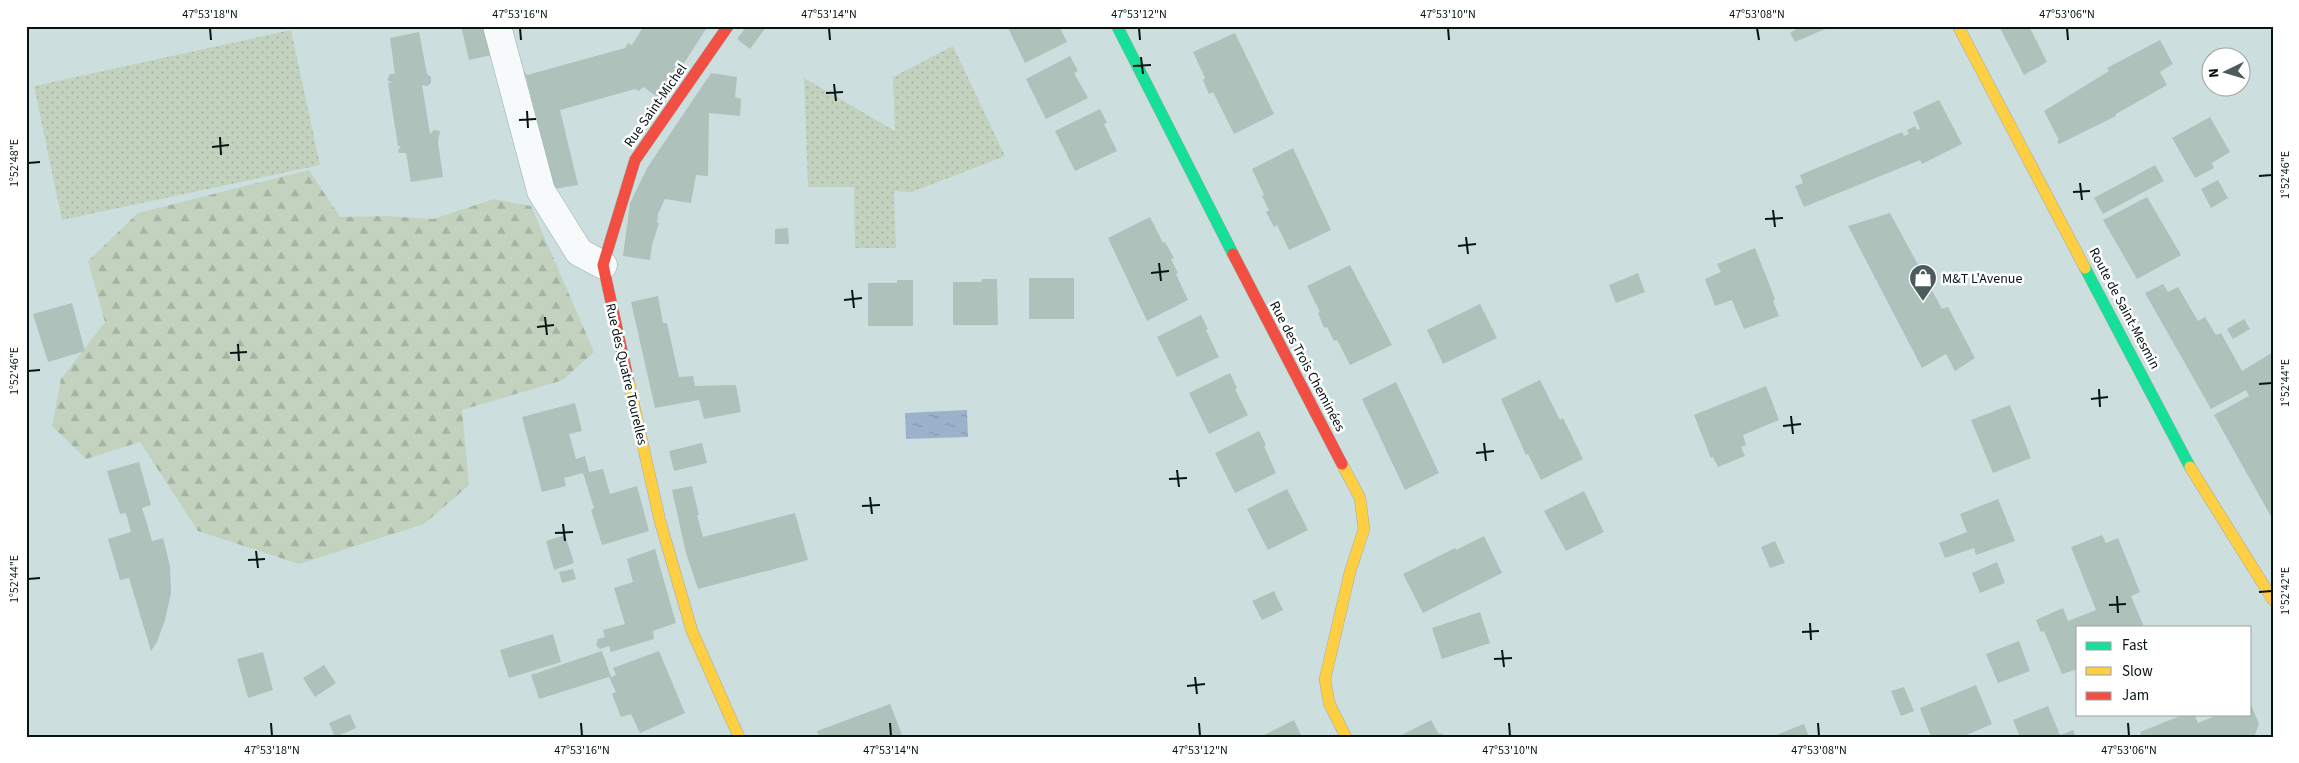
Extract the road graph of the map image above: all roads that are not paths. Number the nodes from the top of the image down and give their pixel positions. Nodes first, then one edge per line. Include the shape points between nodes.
1 (497, 26) edge
2 (728, 26) edge
3 (1117, 26) edge
4 (1958, 26) edge
5 (603, 265) junction
6 (2271, 591) edge
7 (738, 737) edge
8 (1346, 737) edge

1 - 5 street via 540,191 579,252
2 - 5 street, Rue Saint-Michel via 635,160
3 - 8 street, Rue des Trois Cheminées via 1360,498 1364,529 1350,572 1325,679 1329,703
4 - 6 street, Route de Saint-Mesmin via 2191,469
5 - 7 street, Rue des Quatre Tourelles via 660,521 692,630

